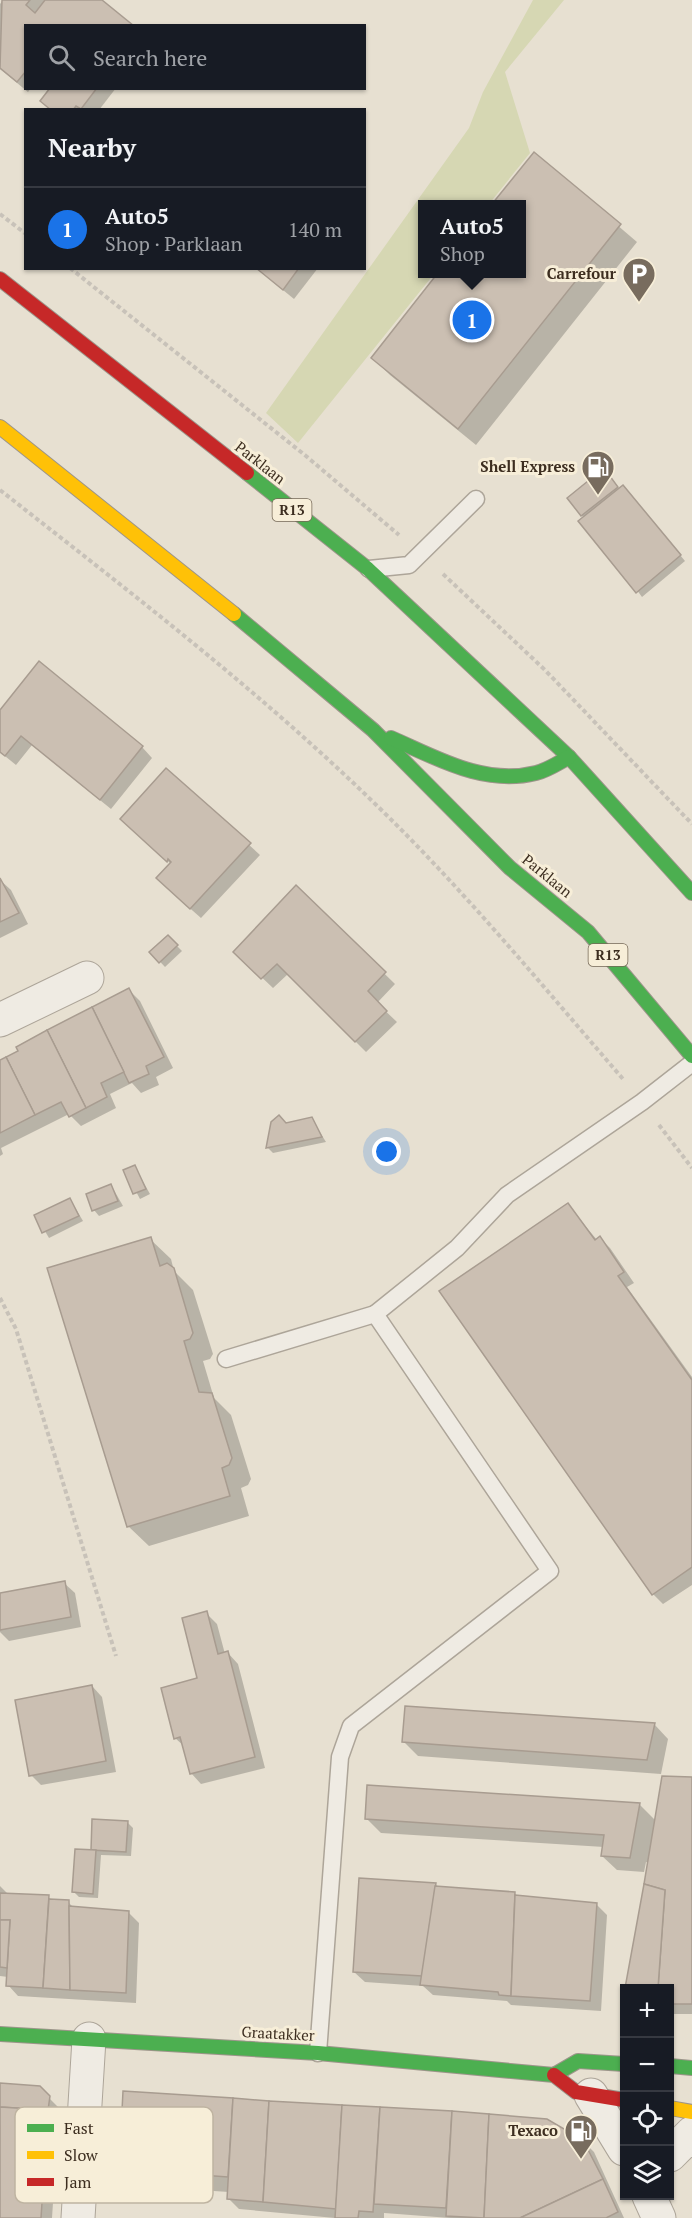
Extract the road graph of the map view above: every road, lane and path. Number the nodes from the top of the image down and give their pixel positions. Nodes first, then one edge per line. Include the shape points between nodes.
1 (0, 214) edge
2 (24, 232) edge
3 (73, 270) edge
4 (0, 279) edge
5 (0, 427) edge
6 (0, 489) edge
7 (476, 499) dead end
8 (421, 553) junction
9 (368, 570) junction
10 (373, 730) junction
11 (569, 757) junction
12 (692, 824) edge
13 (692, 893) edge
14 (87, 978) dead end
15 (0, 1020) edge
16 (692, 1056) edge
17 (692, 1063) edge
18 (642, 1102) junction
19 (692, 1168) edge
20 (0, 1298) edge
21 (375, 1314) junction
22 (226, 1359) dead end
23 (116, 1656) dead end
24 (0, 2034) edge
25 (88, 2039) junction
26 (318, 2053) junction
27 (620, 2064) edge
28 (674, 2066) edge
29 (692, 2067) edge
30 (554, 2075) junction
31 (591, 2095) junction
32 (620, 2099) edge
33 (84, 2107) edge
34 (674, 2109) edge
35 (692, 2112) edge
36 (692, 2133) edge
37 (622, 2146) edge
38 (674, 2150) edge
39 (79, 2203) edge
40 (78, 2218) edge

1 - 2 path
3 - 8 path
4 - 9 main road, Parklaan / R13
5 - 10 main road, Parklaan / R13 via 205,589
6 - 18 path via 252,691 370,798 495,929
7 - 8 lane
8 - 9 lane via 409,565
8 - 12 path via 545,670
9 - 11 main road, Parklaan / R13
10 - 11 main road, Parklaan via 463,771 501,776 536,773
10 - 16 main road, Parklaan / R13 via 510,868 588,932
11 - 13 main road, Parklaan / R13
14 - 15 street
17 - 18 lane
18 - 19 path
18 - 21 lane via 507,1195 457,1248
20 - 23 path via 16,1329
21 - 22 lane
21 - 26 lane via 550,1571 351,1726 340,1757
24 - 25 main road, Graatakker
25 - 26 main road, Graatakker
25 - 33 street
26 - 30 main road, Graatakker
27 - 30 main road via 578,2061
28 - 29 main road
30 - 31 main road, Graatakker via 568,2088
31 - 32 main road, Graatakker
31 - 37 street
34 - 35 main road
36 - 38 street
39 - 40 street

